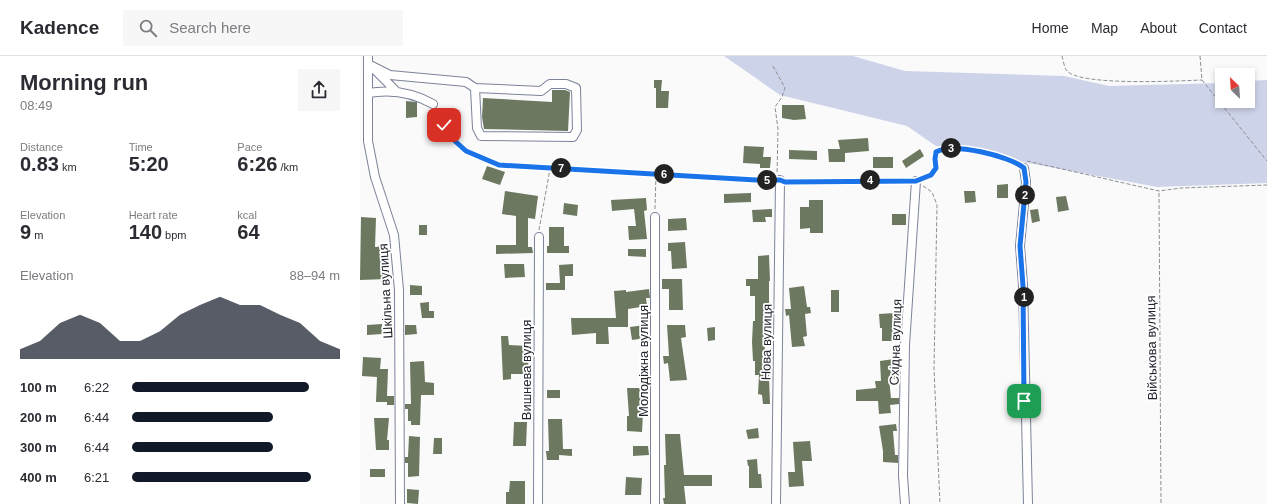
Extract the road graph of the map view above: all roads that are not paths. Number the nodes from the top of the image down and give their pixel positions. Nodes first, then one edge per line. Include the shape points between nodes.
1 (368, 60) edge
2 (475, 88) junction
3 (395, 90) junction
4 (368, 93) junction
5 (433, 104) road end
6 (1024, 168) road end
7 (780, 180) road end
8 (916, 181) road end
9 (655, 217) road end
10 (539, 237) road end
11 (400, 504) edge
12 (538, 504) edge
13 (655, 504) edge
14 (776, 504) edge
15 (905, 504) edge
16 (1028, 504) edge

1 - 2 street via 390,75 454,80 466,82
1 - 3 street
1 - 4 street, Шкільна вулиця
2 - 2 street via 477,128 481,136 573,137 577,130 576,88 566,84 550,84 541,91
3 - 4 street
3 - 5 street
4 - 11 street, Шкільна вулиця via 368,141 375,177 394,235 399,290
6 - 16 street via 1026,182 1020,246
7 - 14 street, Нова вулиця
8 - 15 street, Східна вулиця via 905,345
9 - 13 street, Молодіжна вулиця
10 - 12 street, Вишнева вулиця

